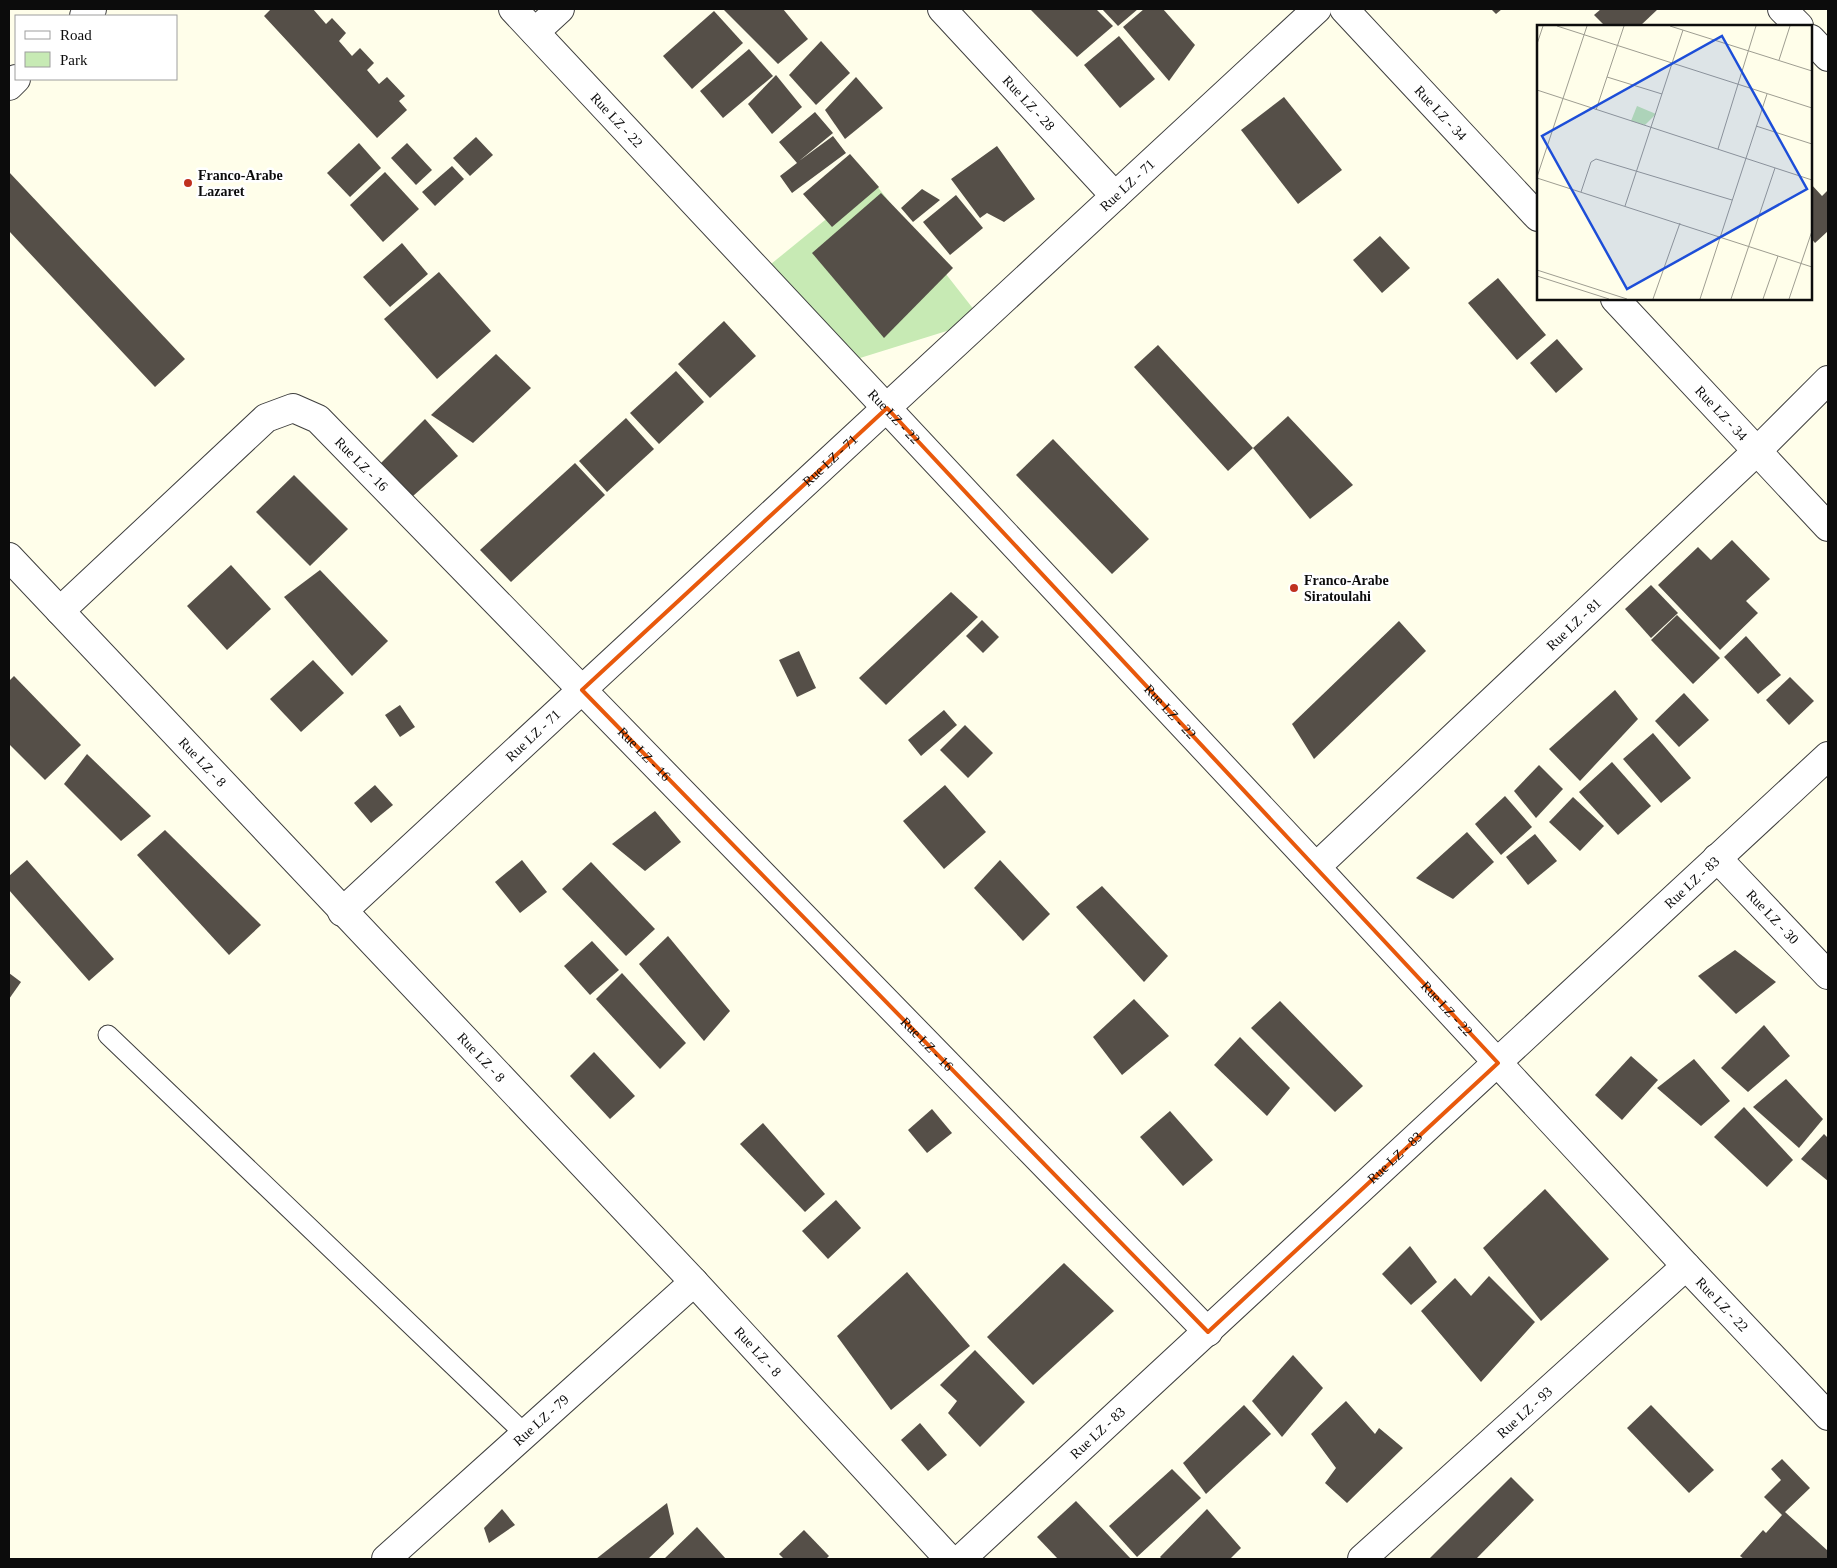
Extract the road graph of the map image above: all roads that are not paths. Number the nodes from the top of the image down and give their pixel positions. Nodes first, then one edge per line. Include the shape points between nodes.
1 (513, 9) edge
2 (560, 9) edge
3 (942, 9) edge
4 (1317, 9) edge
5 (1344, 9) edge
6 (1782, 9) edge
7 (1798, 25) edge
8 (535, 32) junction
9 (1812, 39) edge
10 (1828, 56) edge
11 (1115, 196) junction
12 (1537, 216) edge
13 (1616, 300) edge
14 (1828, 380) edge
15 (887, 408) junction
16 (1757, 452) junction
17 (1828, 527) edge
18 (9, 557) edge
19 (60, 612) junction
20 (582, 690) junction
21 (1828, 756) edge
22 (1717, 858) junction
23 (1316, 867) junction
24 (342, 912) junction
25 (1828, 976) edge
26 (108, 1035) dead end
27 (1498, 1063) junction
28 (1686, 1266) junction
29 (694, 1282) junction
30 (1208, 1332) junction
31 (1828, 1416) edge
32 (525, 1434) junction
33 (386, 1559) edge
34 (949, 1559) edge
35 (961, 1559) edge
36 (1362, 1559) edge

1 - 8 street, Rue LZ - 22
2 - 8 street
3 - 11 street, Rue LZ - 28
4 - 11 street, Rue LZ - 71
5 - 12 street, Rue LZ - 34
6 - 7 street
8 - 15 street, Rue LZ - 22
9 - 10 street
11 - 15 street, Rue LZ - 71
13 - 16 street, Rue LZ - 34
14 - 16 street, Rue LZ - 81
15 - 20 street, Rue LZ - 71
15 - 23 street, Rue LZ - 22
16 - 17 street, Rue LZ - 34
16 - 23 street, Rue LZ - 81
18 - 19 street, Rue LZ - 8
19 - 20 street, Rue LZ - 16 via 266,418 293,408 318,419
19 - 24 street, Rue LZ - 8
20 - 24 street, Rue LZ - 71
20 - 30 street, Rue LZ - 16
21 - 22 street, Rue LZ - 83
22 - 25 street, Rue LZ - 30
22 - 27 street, Rue LZ - 83
23 - 27 street, Rue LZ - 22
24 - 29 street, Rue LZ - 8
26 - 32 lane
27 - 28 street, Rue LZ - 22
27 - 30 street, Rue LZ - 83
28 - 31 street, Rue LZ - 22
28 - 36 street, Rue LZ - 93
29 - 32 street, Rue LZ - 79
29 - 34 street, Rue LZ - 8
30 - 35 street, Rue LZ - 83
32 - 33 street, Rue LZ - 79

